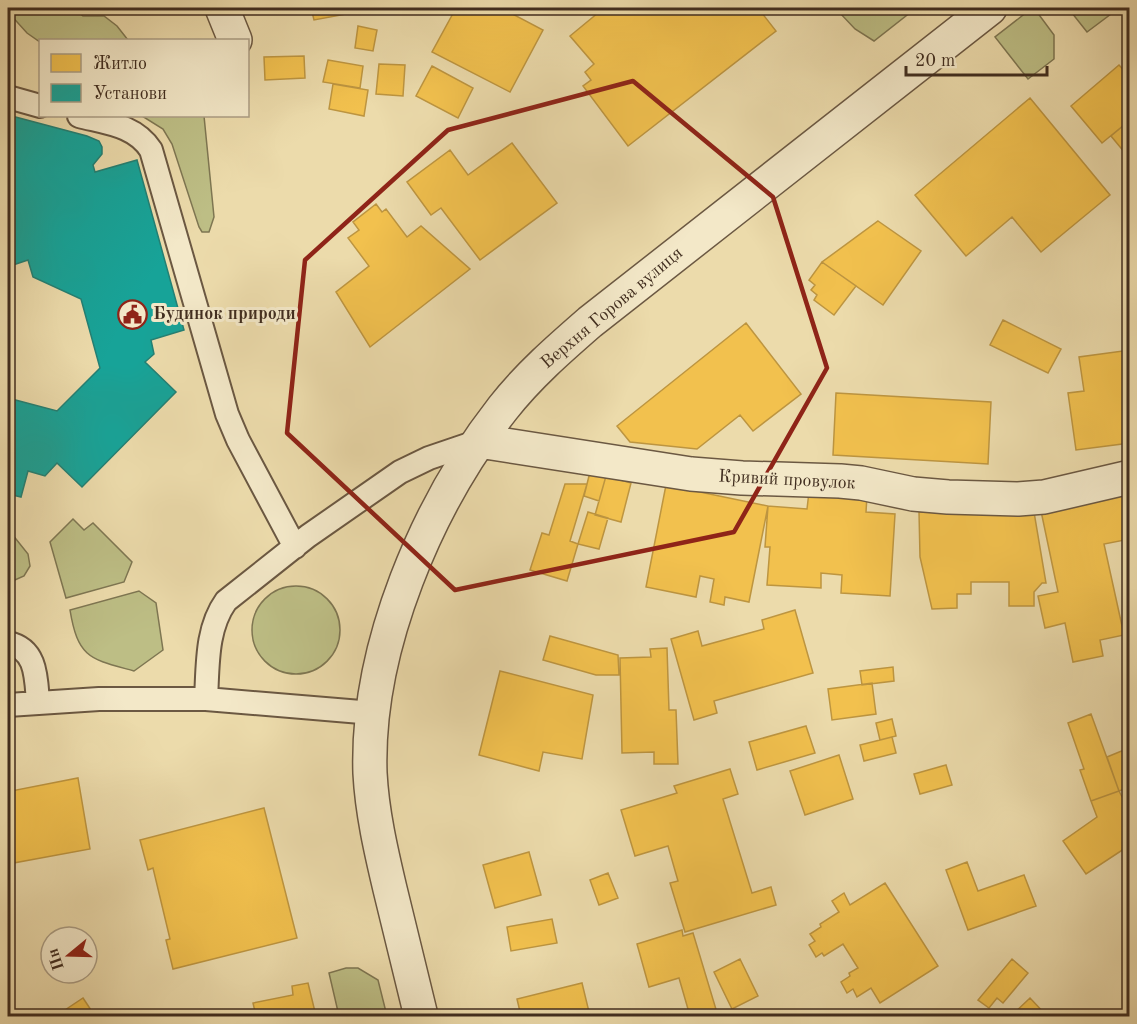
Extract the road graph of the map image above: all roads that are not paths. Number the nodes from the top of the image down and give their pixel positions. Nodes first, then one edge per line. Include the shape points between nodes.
1 (222, 8) edge
2 (990, 8) edge
3 (235, 39) edge
4 (8, 97) edge
5 (39, 106) edge
6 (83, 117) edge
7 (479, 441) junction
8 (1130, 477) edge
9 (295, 547) junction
10 (8, 643) edge
11 (206, 699) junction
12 (38, 702) junction
13 (8, 705) edge
14 (373, 713) junction
15 (421, 1017) edge

1 - 3 street
2 - 7 street, Верхня Горова вулиця via 590,322 530,377
4 - 5 lane
6 - 9 lane via 126,128 144,139 151,150 227,414
7 - 8 street, Кривий провулок via 691,474 840,481 948,497 1044,497
7 - 9 lane via 400,472
7 - 14 street, Верхня Горова вулиця via 420,548 390,631
9 - 11 lane via 238,590 219,612 210,639
10 - 12 lane via 30,656 36,670
11 - 12 lane
11 - 14 lane
12 - 13 lane
14 - 15 street, Верхня Горова вулиця via 373,809

